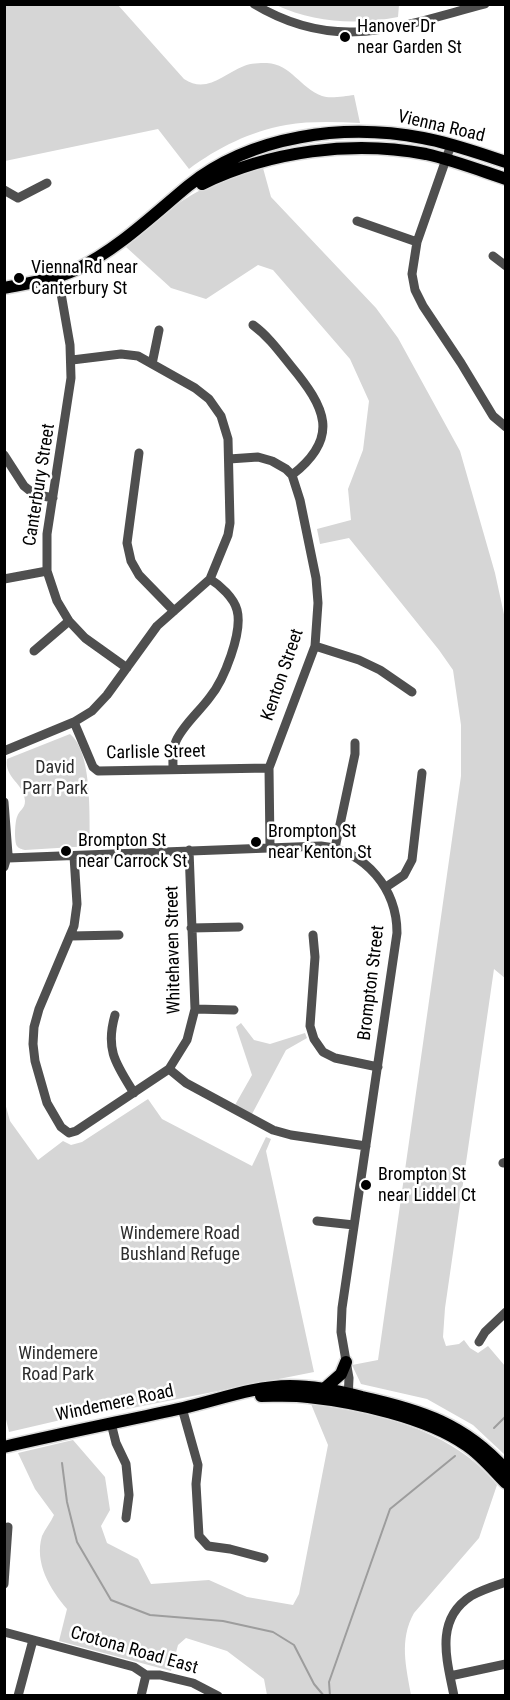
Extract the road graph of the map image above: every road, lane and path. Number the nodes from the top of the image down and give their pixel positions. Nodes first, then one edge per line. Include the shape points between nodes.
1 (254, 4) edge
2 (485, 4) edge
3 (469, 6) edge
4 (451, 144) junction
5 (446, 159) junction
6 (506, 162) edge
7 (506, 179) edge
8 (48, 183) dead end
9 (4, 190) edge
10 (170, 203) junction
11 (357, 221) dead end
12 (417, 242) junction
13 (493, 256) dead end
14 (506, 266) edge
15 (58, 276) junction
16 (4, 288) edge
17 (253, 325) dead end
18 (159, 330) dead end
19 (72, 360) junction
20 (152, 364) junction
21 (506, 427) edge
22 (140, 453) dead end
23 (4, 455) edge
24 (229, 459) junction
25 (292, 476) junction
26 (53, 498) junction
27 (47, 571) junction
28 (4, 579) edge
29 (210, 579) junction
30 (174, 611) junction
31 (69, 621) junction
32 (315, 646) junction
33 (34, 651) dead end
34 (127, 668) junction
35 (412, 692) dead end
36 (74, 722) junction
37 (355, 743) dead end
38 (4, 751) edge
39 (173, 768) junction
40 (269, 768) junction
41 (422, 773) dead end
42 (4, 802) edge
43 (270, 847) junction
44 (335, 848) junction
45 (189, 850) junction
46 (74, 856) junction
47 (6, 863) edge
48 (386, 887) junction
49 (239, 927) dead end
50 (191, 928) junction
51 (119, 935) dead end
52 (313, 935) dead end
53 (71, 936) junction
54 (195, 1009) junction
55 (234, 1010) dead end
56 (115, 1015) dead end
57 (378, 1067) junction
58 (169, 1069) junction
59 (134, 1093) junction
60 (366, 1146) junction
61 (317, 1221) dead end
62 (354, 1225) junction
63 (506, 1312) edge
64 (479, 1342) dead end
65 (346, 1362) junction
66 (324, 1389) junction
67 (233, 1396) junction
68 (348, 1398) junction
69 (182, 1408) junction
70 (111, 1423) junction
71 (4, 1447) edge
72 (506, 1470) edge
73 (506, 1483) edge
74 (126, 1518) dead end
75 (8, 1527) dead end
76 (6, 1541) edge
77 (264, 1558) dead end
78 (506, 1582) edge
79 (4, 1584) edge
80 (4, 1632) edge
81 (33, 1640) junction
82 (506, 1664) edge
83 (146, 1675) junction
84 (450, 1676) junction
85 (18, 1695) edge
86 (141, 1695) edge
87 (218, 1695) edge
88 (454, 1695) edge

1 - 3 street via 283,19 340,32 376,32
2 - 3 street
4 - 5 street
4 - 6 main road, Vienna Road
4 - 10 main road, Vienna Road via 368,132 297,138 228,162 189,185
5 - 7 main road, Vienna Road
5 - 10 main road, Vienna Road via 381,148 321,151 240,168
5 - 12 street
8 - 9 street via 18,198
10 - 15 main road, Vienna Road via 99,256
11 - 12 street
12 - 21 street via 412,274 415,290 493,416
13 - 14 street
15 - 16 main road, Vienna Road
15 - 19 street, Canterbury Street
17 - 25 street via 264,333 319,404 322,435 318,449
18 - 20 street
19 - 20 street via 121,354 138,356
19 - 26 street, Canterbury Street via 69,405
20 - 24 street via 209,399 222,416
22 - 30 street via 127,543 139,575
23 - 26 street via 24,486 34,494
24 - 25 street via 272,460
24 - 29 street via 230,523
25 - 32 street, Kenton Street via 316,578
26 - 27 street, Canterbury Street via 45,547
27 - 28 street
27 - 31 street, Canterbury Street
29 - 30 street
29 - 39 street via 233,600 239,621 226,670 212,695 176,739
30 - 34 street via 157,626
31 - 33 street
31 - 34 street, Canterbury Street via 85,638
32 - 35 street via 359,660
32 - 40 street, Kenton Street
34 - 36 street via 92,711
36 - 38 street
36 - 39 street, Carlisle Street via 98,771
37 - 44 street
39 - 40 street, Carlisle Street
40 - 43 street, Kenton Street
41 - 48 street via 412,860 404,875
42 - 47 street
43 - 44 street, Brompton Street
43 - 45 street, Brompton Street
44 - 48 street, Brompton Street via 363,862
45 - 46 street, Brompton Street
45 - 50 street, Whitehaven Street
46 - 47 street, Brompton Street
46 - 53 street via 77,904
48 - 57 street, Brompton Street via 395,911 397,933
49 - 50 street
50 - 54 street, Whitehaven Street
51 - 53 street
52 - 57 street via 310,1026 314,1039 323,1052 335,1058
53 - 59 street, Whitehaven Street via 34,1027 34,1061 47,1103 69,1133
54 - 55 street
54 - 58 street, Whitehaven Street via 187,1040
56 - 59 street via 111,1048
57 - 60 street, Brompton Street
58 - 59 street, Whitehaven Street
58 - 60 street via 186,1083 273,1130
60 - 62 street, Brompton Street
61 - 62 street
62 - 65 street, Brompton Street via 341,1324
63 - 64 street
65 - 66 main road via 342,1374
65 - 68 street, Brompton Street
66 - 67 main road, Windemere Road via 290,1386
66 - 68 main road, Windemere Road
67 - 68 main road, Windemere Road
67 - 69 main road, Windemere Road
68 - 72 main road, Windemere Road via 405,1406 450,1424 478,1443
68 - 73 main road, Windemere Road via 442,1431 466,1445
69 - 70 main road, Windemere Road
69 - 77 street via 198,1465 199,1536 208,1546
70 - 71 main road, Windemere Road
70 - 74 street via 126,1464
75 - 76 street
76 - 79 street
78 - 84 street via 471,1596 446,1626
80 - 81 street, Crotona Road East
81 - 83 street, Crotona Road East via 134,1667
81 - 85 street
82 - 84 street
83 - 86 street
83 - 87 street, Crotona Road East via 193,1683
84 - 88 street

